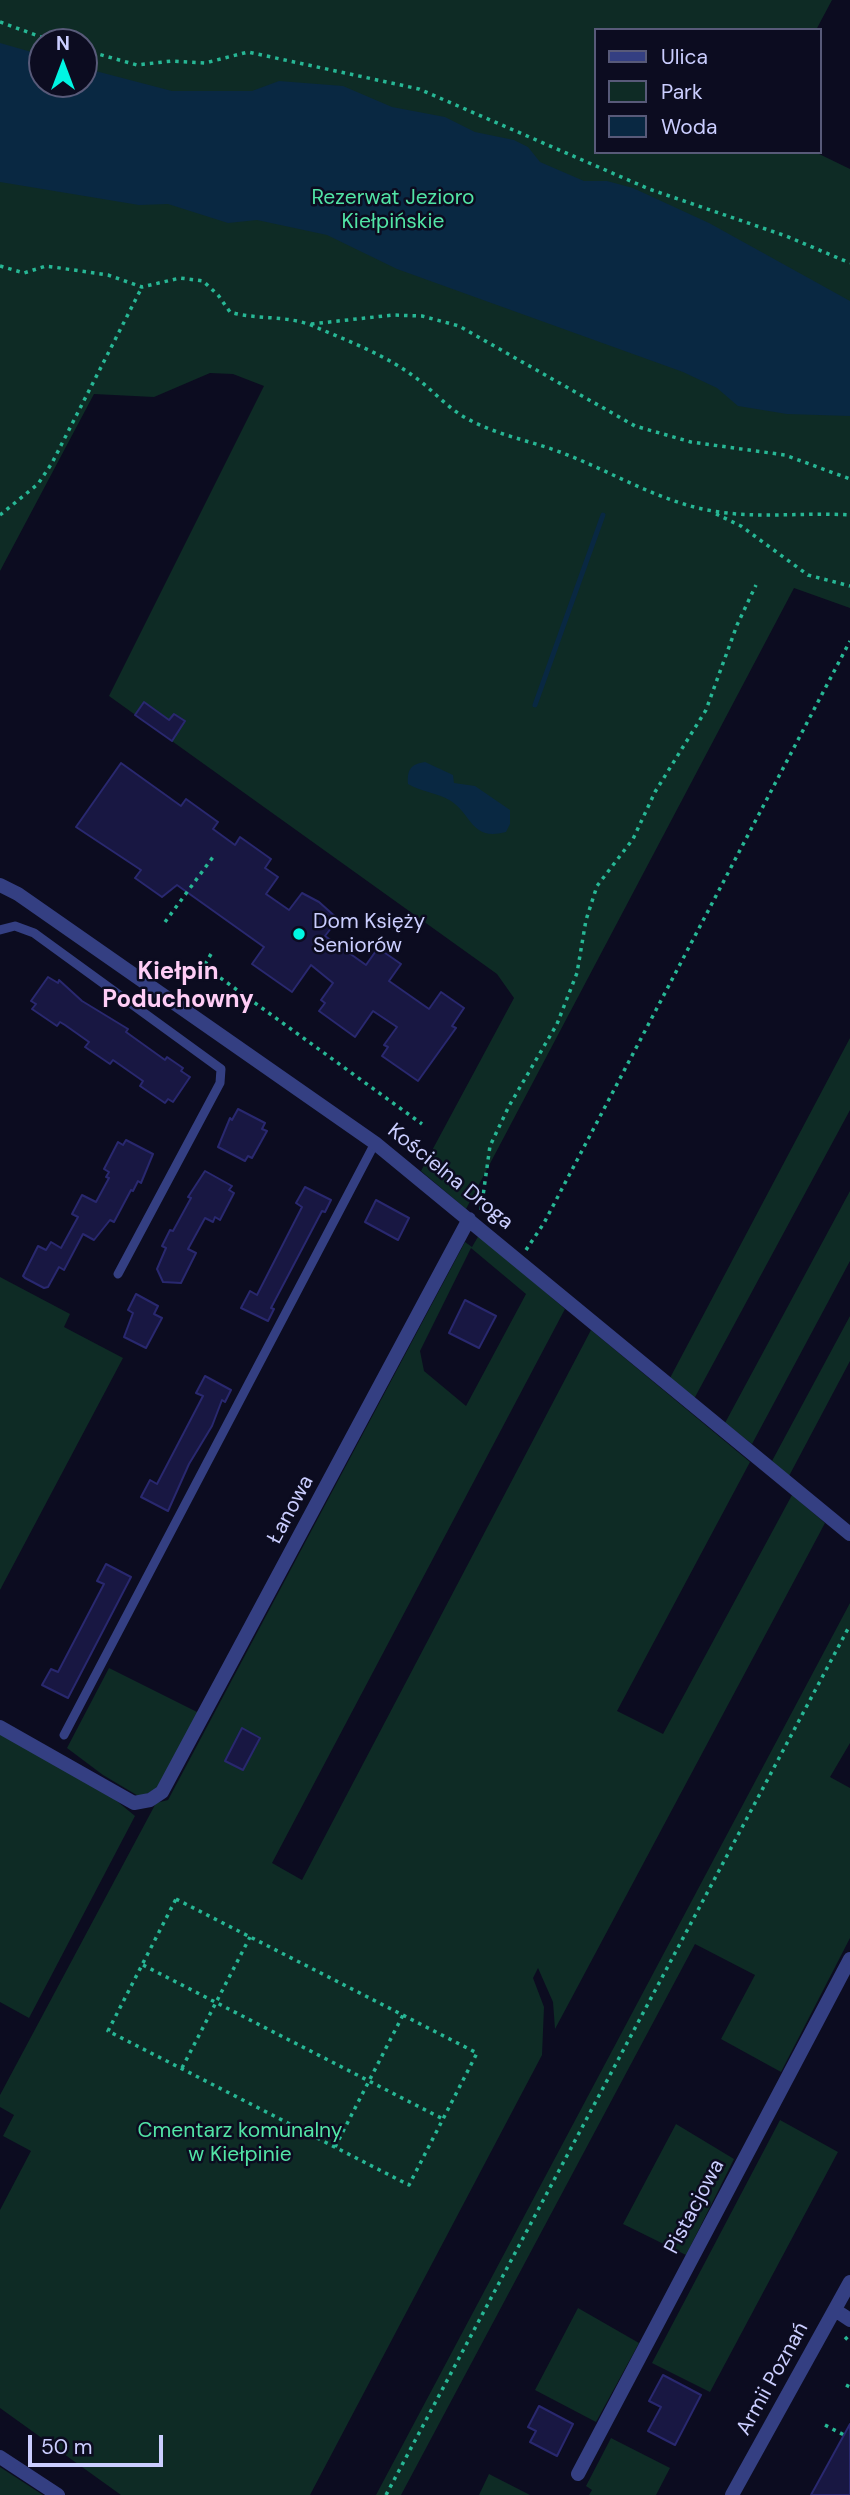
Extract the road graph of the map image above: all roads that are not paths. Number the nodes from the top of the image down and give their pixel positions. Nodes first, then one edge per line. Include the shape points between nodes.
1 (0, 885) edge
2 (0, 930) edge
3 (375, 1143) junction
4 (473, 1222) junction
5 (118, 1274) dead end
6 (850, 1534) edge
7 (0, 1727) edge
8 (64, 1735) dead end
9 (850, 1959) edge
10 (850, 2282) edge
11 (835, 2310) junction
12 (850, 2320) edge
13 (0, 2457) edge
14 (578, 2474) dead end
15 (58, 2495) edge
16 (732, 2495) edge

1 - 3 street, Kościelna Droga
2 - 5 lane via 15,926 34,933 221,1069 220,1083
3 - 4 street, Kościelna Droga
3 - 8 lane
4 - 6 street, Kościelna Droga
4 - 7 street, Łanowa via 169,1785 150,1800 134,1803
9 - 14 street, Pistacjowa
10 - 11 street, Armii Poznań
11 - 12 street
11 - 16 street, Armii Poznań
13 - 15 street

